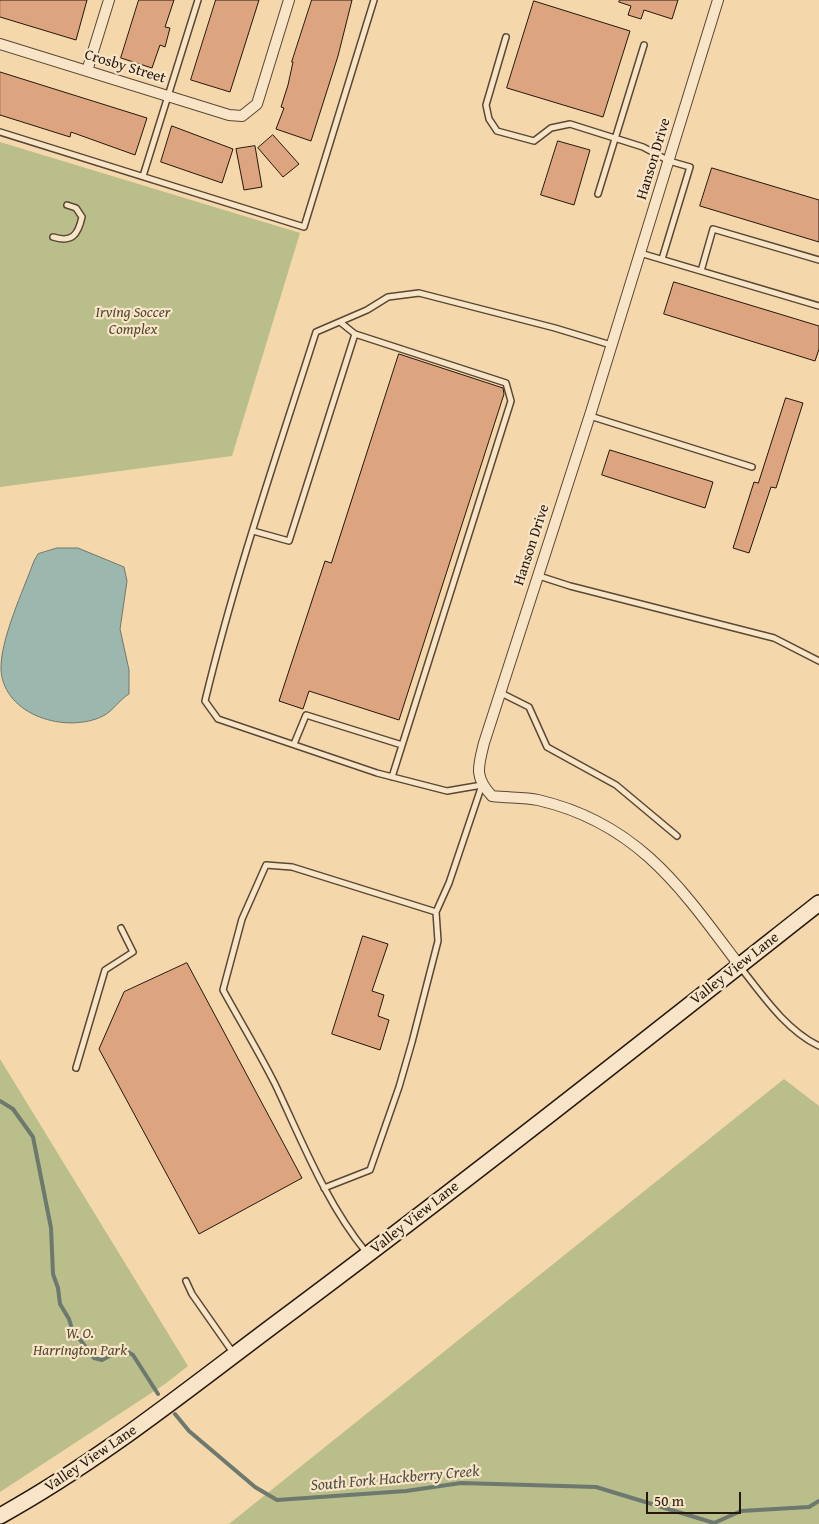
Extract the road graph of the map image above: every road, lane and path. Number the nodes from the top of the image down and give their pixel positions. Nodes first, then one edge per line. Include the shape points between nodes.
1 (109, 0) edge
2 (198, 0) edge
3 (289, 0) edge
4 (374, 0) edge
5 (718, 0) edge
6 (506, 37) dead end
7 (0, 44) edge
8 (644, 45) dead end
9 (87, 71) junction
10 (169, 96) junction
11 (0, 132) edge
12 (614, 138) junction
13 (668, 161) junction
14 (143, 176) junction
15 (598, 194) dead end
16 (67, 205) dead end
17 (53, 237) dead end
18 (640, 253) junction
19 (662, 259) junction
20 (819, 260) edge
21 (701, 271) junction
22 (819, 306) edge
23 (340, 322) junction
24 (355, 334) junction
25 (612, 345) junction
26 (590, 416) junction
27 (752, 467) dead end
28 (254, 531) junction
29 (538, 576) junction
30 (819, 661) edge
31 (500, 693) junction
32 (294, 744) junction
33 (402, 745) junction
34 (392, 777) junction
35 (482, 785) junction
36 (677, 836) dead end
37 (819, 903) edge
38 (436, 912) junction
39 (120, 928) dead end
40 (740, 965) junction
41 (819, 1046) edge
42 (76, 1068) dead end
43 (324, 1188) junction
44 (368, 1254) junction
45 (186, 1281) dead end
46 (234, 1355) junction
47 (0, 1516) edge

1 - 9 street
2 - 10 lane
3 - 10 street, Crosby Street via 257,104 242,116 229,115
4 - 14 lane via 304,227
5 - 13 street, Hanson Drive
6 - 12 lane via 486,105 489,119 497,131 534,141 551,128 570,124
7 - 9 street, Crosby Street
8 - 12 lane
9 - 10 street, Crosby Street
10 - 14 lane
11 - 14 lane
12 - 13 lane via 643,147
12 - 15 lane
13 - 18 street, Hanson Drive
13 - 19 lane via 690,167
16 - 17 lane via 76,208 82,218 79,228 70,240
18 - 19 lane
18 - 25 street, Hanson Drive
19 - 21 lane
20 - 21 lane via 713,228
21 - 22 lane
23 - 24 lane
23 - 25 lane via 388,297 419,294
23 - 28 lane via 316,332
24 - 28 lane via 289,541
24 - 33 lane via 506,382 511,401
25 - 26 street, Hanson Drive
26 - 27 lane
26 - 29 street, Hanson Drive
28 - 32 lane via 205,701 218,719
29 - 30 lane via 774,638
29 - 31 street, Hanson Drive
31 - 35 street, Hanson Drive via 478,769
31 - 36 lane via 529,706 547,748 616,785
32 - 33 lane via 306,716
32 - 34 lane
33 - 34 lane
34 - 35 lane via 446,791
35 - 38 lane via 449,884
35 - 40 street via 492,796 536,799 596,821 643,851 695,906
37 - 40 main road, Valley View Lane
38 - 43 lane via 438,941 399,1087 370,1170
38 - 43 lane via 292,867 266,865 242,919 223,990 273,1081
39 - 42 lane via 133,952 104,970
40 - 41 lane via 791,1026
40 - 44 main road, Valley View Lane
43 - 44 lane via 350,1232
44 - 46 main road, Valley View Lane
45 - 46 lane
46 - 47 main road, Valley View Lane via 128,1435 30,1500

